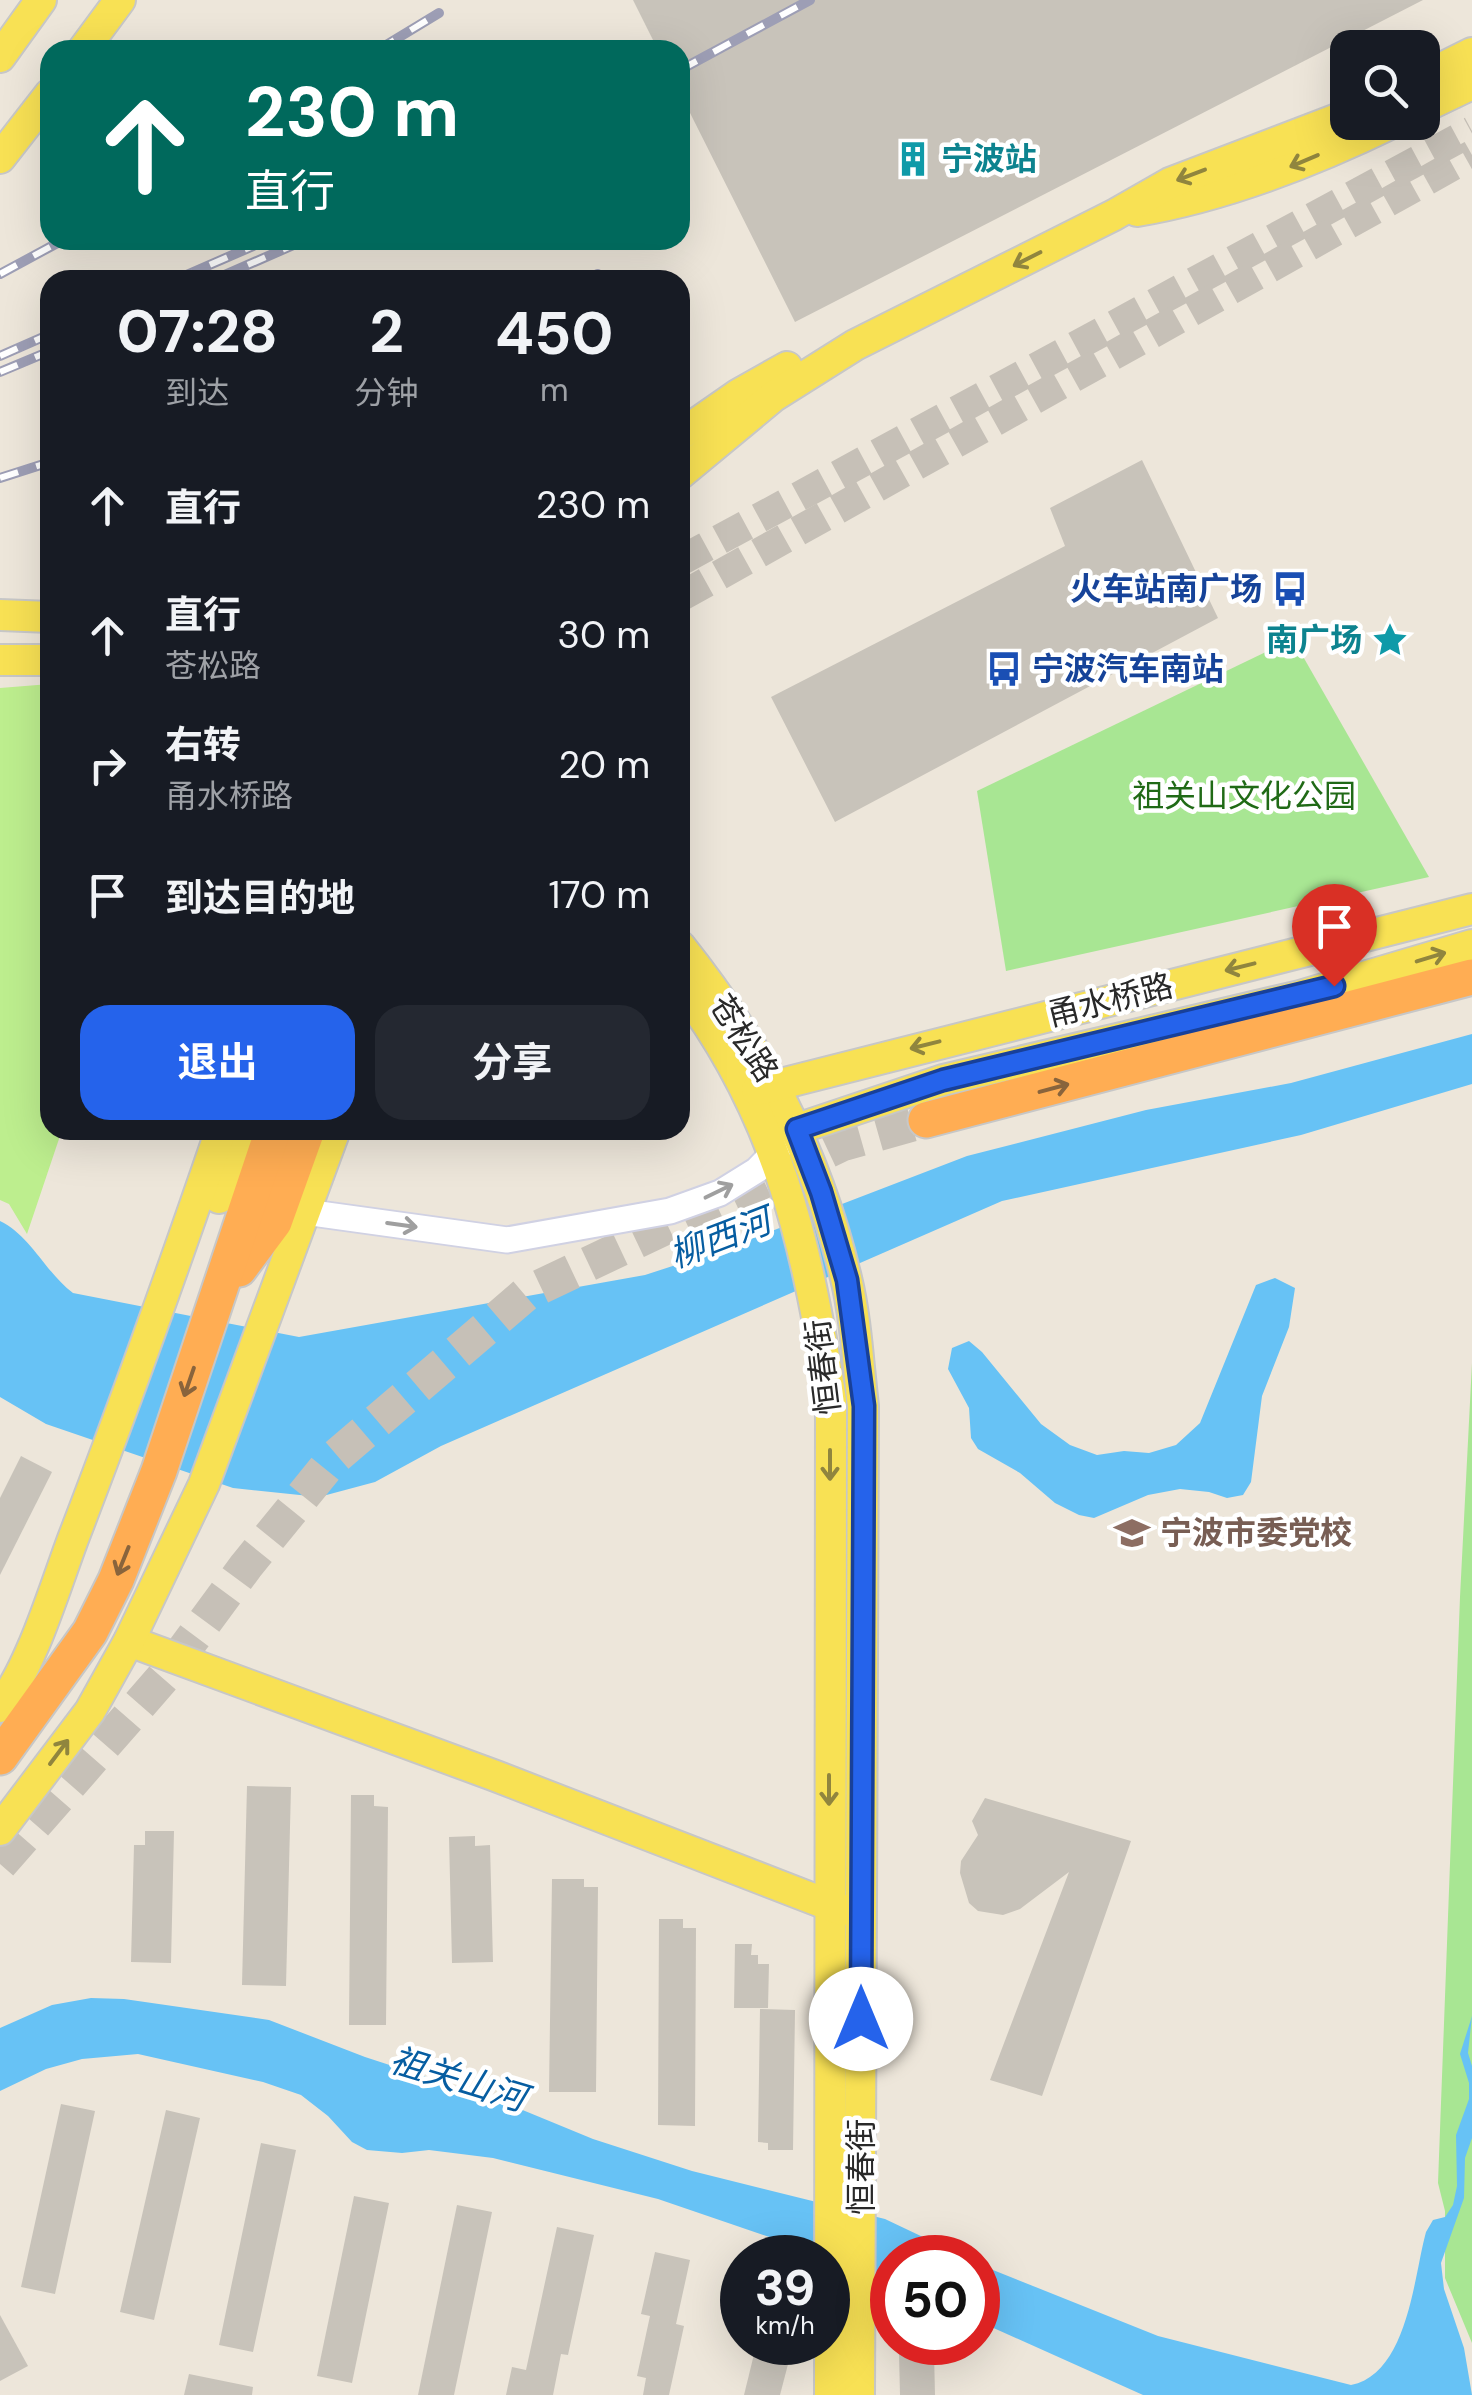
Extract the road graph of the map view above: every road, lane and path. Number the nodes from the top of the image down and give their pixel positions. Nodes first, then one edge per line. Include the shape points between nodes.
1 (41, 0) edge
2 (120, 0) edge
3 (90, 40) edge
4 (1472, 53) edge
5 (0, 58) edge
6 (1440, 69) edge
7 (1472, 84) edge
8 (1440, 99) edge
9 (40, 107) edge
10 (1330, 122) edge
11 (1352, 140) edge
12 (0, 158) edge
13 (1114, 215) junction
14 (855, 345) junction
15 (690, 428) edge
16 (690, 466) edge
17 (0, 614) edge
18 (40, 616) edge
19 (0, 634) edge
20 (40, 634) edge
21 (0, 660) edge
22 (40, 660) edge
23 (1472, 909) edge
24 (1472, 945) edge
25 (690, 959) edge
26 (1472, 977) edge
27 (690, 998) edge
28 (762, 1088) junction
29 (926, 1120) tunnel mouth
30 (797, 1129) junction
31 (219, 1140) edge
32 (241, 1140) edge
33 (269, 1140) edge
34 (303, 1140) edge
35 (331, 1140) edge
36 (775, 1151) junction
37 (821, 1192) joint
38 (790, 1204) joint
39 (305, 1212) junction
40 (193, 1285) junction
41 (129, 1641) junction
42 (6, 1699) edge
43 (0, 1757) edge
44 (0, 1830) edge
45 (828, 1904) junction
46 (861, 1917) junction
47 (838, 2235) edge
48 (850, 2267) edge
49 (850, 2356) edge
50 (837, 2365) edge
51 (830, 2395) edge
52 (859, 2395) edge

1 - 5 main road
2 - 3 main road
4 - 6 main road
7 - 8 main road
9 - 12 main road
10 -> 13 main road via 1170,183
11 -> 13 main road via 1246,185
13 -> 14 main road
14 - 15 main road via 816,351
14 - 16 main road via 774,396
17 - 18 main road
19 - 20 main road
21 - 22 main road
23 -> 28 main road, 甬水桥路
30 -> 24 main road, 甬水桥路 via 943,1080 1300,996
25 - 28 main road, 苍松路 via 738,1020
29 -> 26 highway
27 - 28 main road, 苍松路
28 - 30 main road, 苍松路
28 - 36 main road, 苍松路
30 - 36 street
30 - 37 main road, 苍松路
31 - 40 main road
32 - 40 main road
33 - 40 highway
34 - 40 highway via 274,1222
35 - 39 main road
36 - 38 main road, 苍松路
39 -> 36 street via 507,1240 670,1211 720,1193
37 - 46 main road, 恒春街 via 847,1280 864,1406
38 -> 45 main road, 恒春街 via 815,1299 831,1400
39 - 41 main road via 204,1484
40 - 42 main road
40 -> 43 highway via 159,1471 116,1580 90,1632
44 -> 41 main road via 90,1711
41 - 45 main road
45 - 46 main road
45 - 47 main road, 恒春街
46 - 48 main road, 恒春街 via 861,2121
49 - 52 main road, 恒春街
50 - 51 main road, 恒春街

